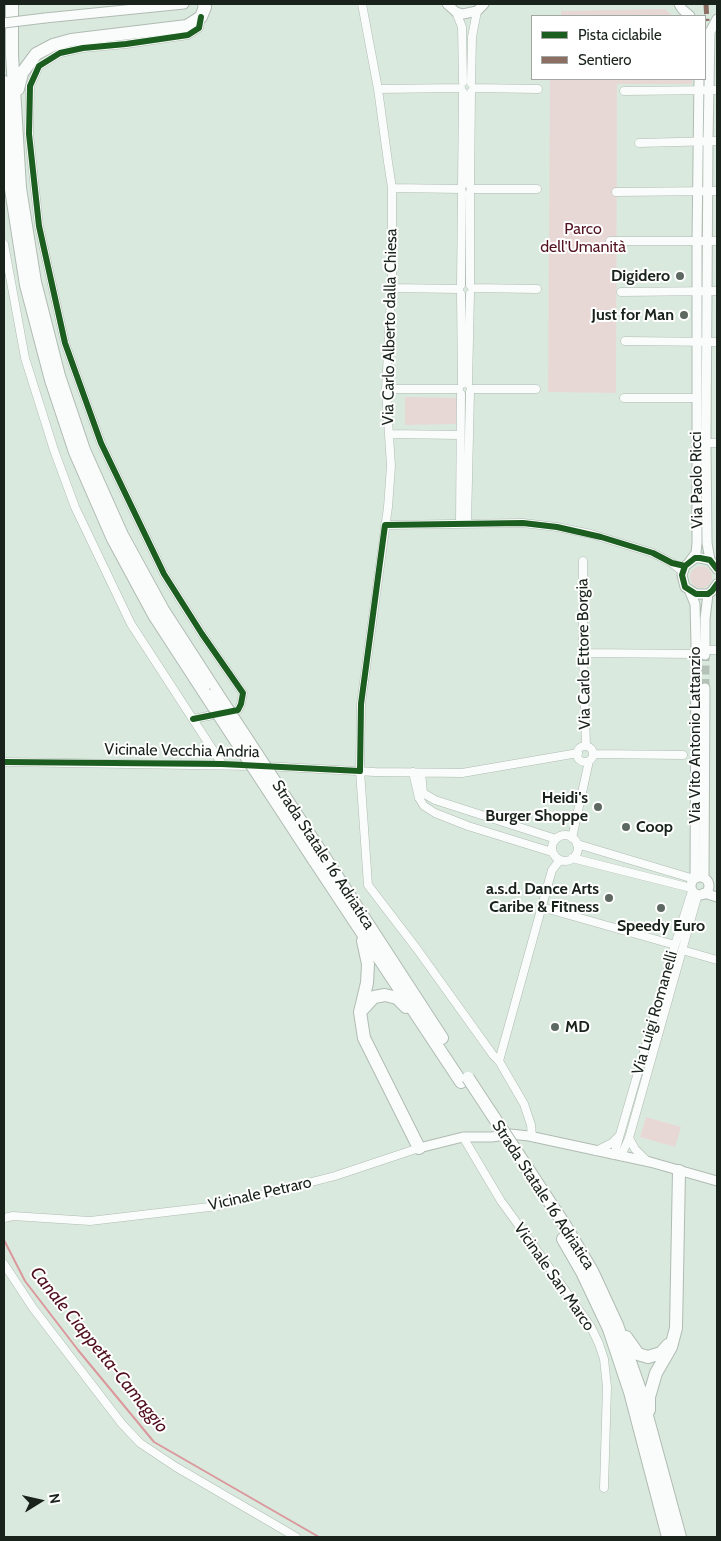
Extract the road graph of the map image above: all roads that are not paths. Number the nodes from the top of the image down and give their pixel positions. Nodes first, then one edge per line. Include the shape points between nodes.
1 (12, 4) edge
2 (184, 4) edge
3 (204, 4) edge
4 (362, 4) edge
5 (447, 4) edge
6 (484, 4) edge
7 (679, 4) edge
8 (476, 11) junction
9 (456, 12) junction
10 (689, 15) edge
11 (201, 16) junction
12 (717, 19) edge
13 (4, 23) edge
14 (699, 80) edge
15 (4, 82) edge
16 (467, 88) junction
17 (378, 89) junction
18 (538, 89) dead end
19 (700, 90) junction
20 (714, 90) edge
21 (624, 91) dead end
22 (8, 117) edge
23 (713, 141) edge
24 (639, 142) dead end
25 (698, 142) junction
26 (392, 188) junction
27 (466, 189) junction
28 (537, 189) dead end
29 (697, 191) junction
30 (713, 191) edge
31 (616, 192) dead end
32 (610, 241) dead end
33 (697, 241) junction
34 (713, 241) edge
35 (4, 244) edge
36 (391, 288) junction
37 (461, 289) junction
38 (471, 289) junction
39 (537, 289) dead end
40 (697, 291) junction
41 (713, 291) edge
42 (622, 292) dead end
43 (625, 342) dead end
44 (696, 343) junction
45 (712, 343) edge
46 (386, 389) junction
47 (465, 389) junction
48 (536, 389) dead end
49 (624, 398) dead end
50 (696, 398) junction
51 (389, 434) junction
52 (460, 435) junction
53 (706, 443) junction
54 (717, 443) edge
55 (464, 524) junction
56 (385, 525) junction
57 (710, 560) junction
58 (583, 561) dead end
59 (686, 566) junction
60 (717, 569) edge
61 (717, 584) edge
62 (690, 592) junction
63 (711, 595) edge
64 (717, 650) edge
65 (700, 652) junction
66 (583, 653) junction
67 (704, 688) tunnel mouth
68 (210, 692) junction
69 (193, 719) junction
70 (586, 746) junction
71 (578, 753) junction
72 (683, 755) dead end
73 (589, 759) junction
74 (4, 762) edge
75 (222, 764) junction
76 (360, 771) junction
77 (417, 773) junction
78 (556, 839) junction
79 (571, 839) junction
80 (552, 852) junction
81 (572, 858) junction
82 (319, 859) junction
83 (560, 860) junction
84 (717, 884) edge
85 (698, 885) junction
86 (717, 897) edge
87 (542, 907) junction
88 (360, 931) junction
89 (675, 945) junction
90 (682, 950) junction
91 (717, 960) edge
92 (360, 1012) junction
93 (422, 1024) junction
94 (499, 1061) junction
95 (464, 1080) junction
96 (619, 1136) junction
97 (463, 1137) junction
98 (532, 1137) junction
99 (629, 1138) junction
100 (419, 1148) junction
101 (596, 1151) junction
102 (617, 1156) junction
103 (648, 1162) junction
104 (679, 1170) junction
105 (715, 1179) edge
106 (4, 1218) edge
107 (562, 1229) junction
108 (4, 1264) edge
109 (617, 1325) junction
110 (673, 1339) junction
111 (648, 1420) junction
112 (604, 1488) dead end
113 (662, 1494) junction
114 (296, 1537) edge
115 (668, 1537) edge
116 (680, 1537) edge

1 - 22 highway, Strada Statale 16 Adriatica
2 - 13 street, bridge
3 - 11 highway
4 - 17 street, Via Carlo Alberto dalla Chiesa
5 - 9 street
6 - 8 street
7 - 10 street
8 - 9 street via 470,14
8 - 16 street
9 - 16 street via 462,27
11 - 22 highway via 187,26 53,45 36,54 27,65
11 - 69 street via 199,28 188,35 60,53 38,66 30,86 29,134 39,226 65,343 101,443 164,574 243,693 238,710
12 - 20 street, Via Paolo Ricci via 710,32
14 - 19 street, Via Paolo Ricci
15 - 22 highway, Strada Statale 16 Adriatica
16 - 17 street
16 - 18 street
16 - 27 street
17 - 26 street, Via Carlo Alberto dalla Chiesa
19 - 20 street
19 - 21 street
19 - 25 street, Via Paolo Ricci
20 - 23 street, Via Paolo Ricci
22 - 68 highway, Strada Statale 16 Adriatica via 35,282 59,376 84,450 122,535
22 - 68 highway, Strada Statale 16 Adriatica via 11,189 26,285 51,380 75,452 113,539 154,615
23 - 25 street
23 - 30 street, Via Paolo Ricci
24 - 25 street
25 - 29 street, Via Paolo Ricci
26 - 27 street
26 - 36 street, Via Carlo Alberto dalla Chiesa
27 - 28 street
27 - 37 street
27 - 38 street
29 - 30 street
29 - 31 street
29 - 33 street, Via Paolo Ricci
30 - 34 street, Via Paolo Ricci
32 - 33 street
33 - 34 street
33 - 40 street, Via Paolo Ricci
34 - 41 street, Via Paolo Ricci
35 - 69 street via 25,358 75,507 131,624
36 - 37 street
36 - 46 street, Via Carlo Alberto dalla Chiesa
37 - 38 street via 466,283
37 - 38 street via 466,296
37 - 47 street
38 - 39 street
38 - 47 street
40 - 41 street
40 - 42 street
40 - 44 street, Via Paolo Ricci
41 - 45 street, Via Paolo Ricci
43 - 44 street
44 - 45 street
44 - 50 street, Via Paolo Ricci
45 - 53 street, Via Paolo Ricci
46 - 47 street
46 - 51 street, Via Carlo Alberto dalla Chiesa
47 - 48 street
47 - 52 street
47 - 55 street
49 - 50 street
50 - 59 street, Via Paolo Ricci via 697,543 696,552
51 - 52 street
51 - 56 street, Via Carlo Alberto dalla Chiesa via 392,466
52 - 55 street
53 - 54 street, Via Paolo Ricci
53 - 57 street, Via Paolo Ricci
55 - 56 street
55 - 59 street via 523,523 591,534
56 - 76 street, Via Carlo Alberto dalla Chiesa via 361,704
57 - 59 street via 700,558
57 - 60 street
58 - 66 street, Via Carlo Ettore Borgia
59 - 62 street, Via Vito Antonio Lattanzio via 683,582
61 - 63 street
62 - 63 street
62 - 65 street, Via Vito Antonio Lattanzio via 695,604
63 - 65 street, Via Vito Antonio Lattanzio
64 - 65 street
65 - 66 street
65 - 85 street, Via Vito Antonio Lattanzio
66 - 70 street, Via Carlo Ettore Borgia
67 - 85 street, Via Vito Antonio Lattanzio
68 - 82 highway, Strada Statale 16 Adriatica, bridge
69 - 75 street
70 - 71 street
70 - 73 street via 592,750
71 - 73 street via 580,760
71 - 77 street, Vicinale Vecchia Andria via 462,773
72 - 73 street
73 - 79 street
74 - 75 street, Vicinale Vecchia Andria
75 - 76 street, Vicinale Vecchia Andria
76 - 77 street, Vicinale Vecchia Andria
76 - 94 street, Via Carlo Alberto dalla Chiesa via 368,885
77 - 78 street via 423,792 435,800
77 - 80 street via 419,798 435,813
78 - 79 street
78 - 80 street
79 - 81 street via 577,851
79 - 85 street
80 - 83 street
81 - 83 street
81 - 85 street
82 - 88 highway, Strada Statale 16 Adriatica
82 - 95 highway, Strada Statale 16 Adriatica
83 - 87 street via 552,870
84 - 85 street
85 - 86 street
85 - 89 street, Via Luigi Romanelli
85 - 90 street, Via Luigi Romanelli
87 - 89 street
87 - 94 street
88 - 92 highway via 368,977
88 - 93 highway, Strada Statale 16 Adriatica
89 - 96 street, Via Luigi Romanelli
90 - 91 street
90 - 99 street, Via Luigi Romanelli
92 - 93 highway via 374,997 390,995
92 - 100 highway via 364,1038
93 - 95 highway, Strada Statale 16 Adriatica
94 - 98 street, Via Carlo Alberto dalla Chiesa via 524,1104
95 - 107 highway, Strada Statale 16 Adriatica, bridge
96 - 101 street
96 - 102 street, Via Luigi Romanelli
97 - 98 street, Vicinale Petraro via 510,1134
97 - 100 street, Vicinale Petraro
97 - 112 street, Vicinale San Marco via 501,1201 591,1327 599,1344 607,1387
98 - 101 street, Vicinale Petraro
99 - 102 street, Via Luigi Romanelli
99 - 103 street
100 - 106 street, Vicinale Petraro via 336,1176 218,1206 90,1221
101 - 102 street, Vicinale Petraro
102 - 103 street, Vicinale Petraro
103 - 104 street, Vicinale Petraro
104 - 105 street, Vicinale Petraro
104 - 110 highway via 676,1328
107 - 109 highway, Strada Statale 16 Adriatica via 592,1271
107 - 113 highway, Strada Statale 16 Adriatica via 609,1329
108 - 114 street via 33,1308 122,1424 140,1442 176,1467
109 - 110 highway via 638,1354 648,1357 661,1352
109 - 111 highway, Strada Statale 16 Adriatica
110 - 111 highway via 656,1373 649,1397
111 - 113 highway, Strada Statale 16 Adriatica
113 - 115 highway, Strada Statale 16 Adriatica
113 - 116 highway, Strada Statale 16 Adriatica

